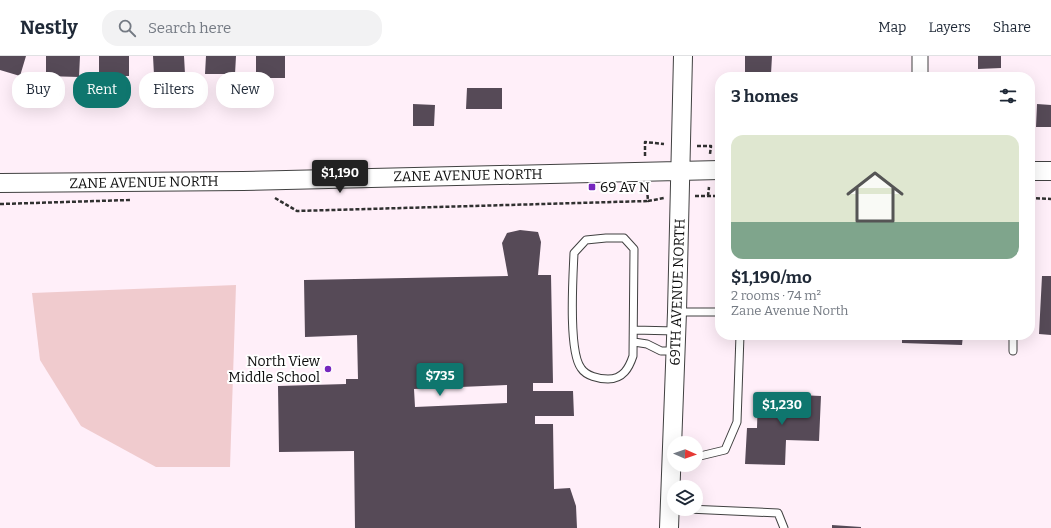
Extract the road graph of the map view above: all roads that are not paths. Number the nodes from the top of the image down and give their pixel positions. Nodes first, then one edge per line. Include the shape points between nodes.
1 (683, 56) edge
2 (920, 56) edge
3 (920, 72) edge
4 (680, 170) junction
5 (715, 170) edge
6 (1035, 171) edge
7 (1051, 171) edge
8 (0, 184) edge
9 (677, 312) junction
10 (715, 312) edge
11 (634, 330) junction
12 (676, 331) junction
13 (740, 340) edge
14 (1013, 340) edge
15 (634, 342) junction
16 (675, 351) junction
17 (1012, 351) dead end
18 (673, 436) edge
19 (703, 455) edge
20 (703, 510) edge
21 (671, 516) edge
22 (669, 528) edge
23 (784, 528) edge

1 - 4 street, 69TH AVENUE NORTH
2 - 3 street
4 - 5 street, ZANE AVENUE NORTH
4 - 8 street, ZANE AVENUE NORTH
4 - 9 street, 69TH AVENUE NORTH
6 - 7 street
9 - 10 lane
9 - 12 street, 69TH AVENUE NORTH
11 - 12 lane
11 - 15 lane
11 - 15 lane via 634,249 624,238 586,240 574,253 575,356 581,369 592,377 609,379 621,376 630,367
12 - 16 street, 69TH AVENUE NORTH
13 - 19 lane via 737,422 725,450
14 - 17 lane
15 - 16 lane via 647,344 661,351
16 - 18 street, 69TH AVENUE NORTH
20 - 23 lane via 778,513
21 - 22 street, 69TH AVENUE NORTH

